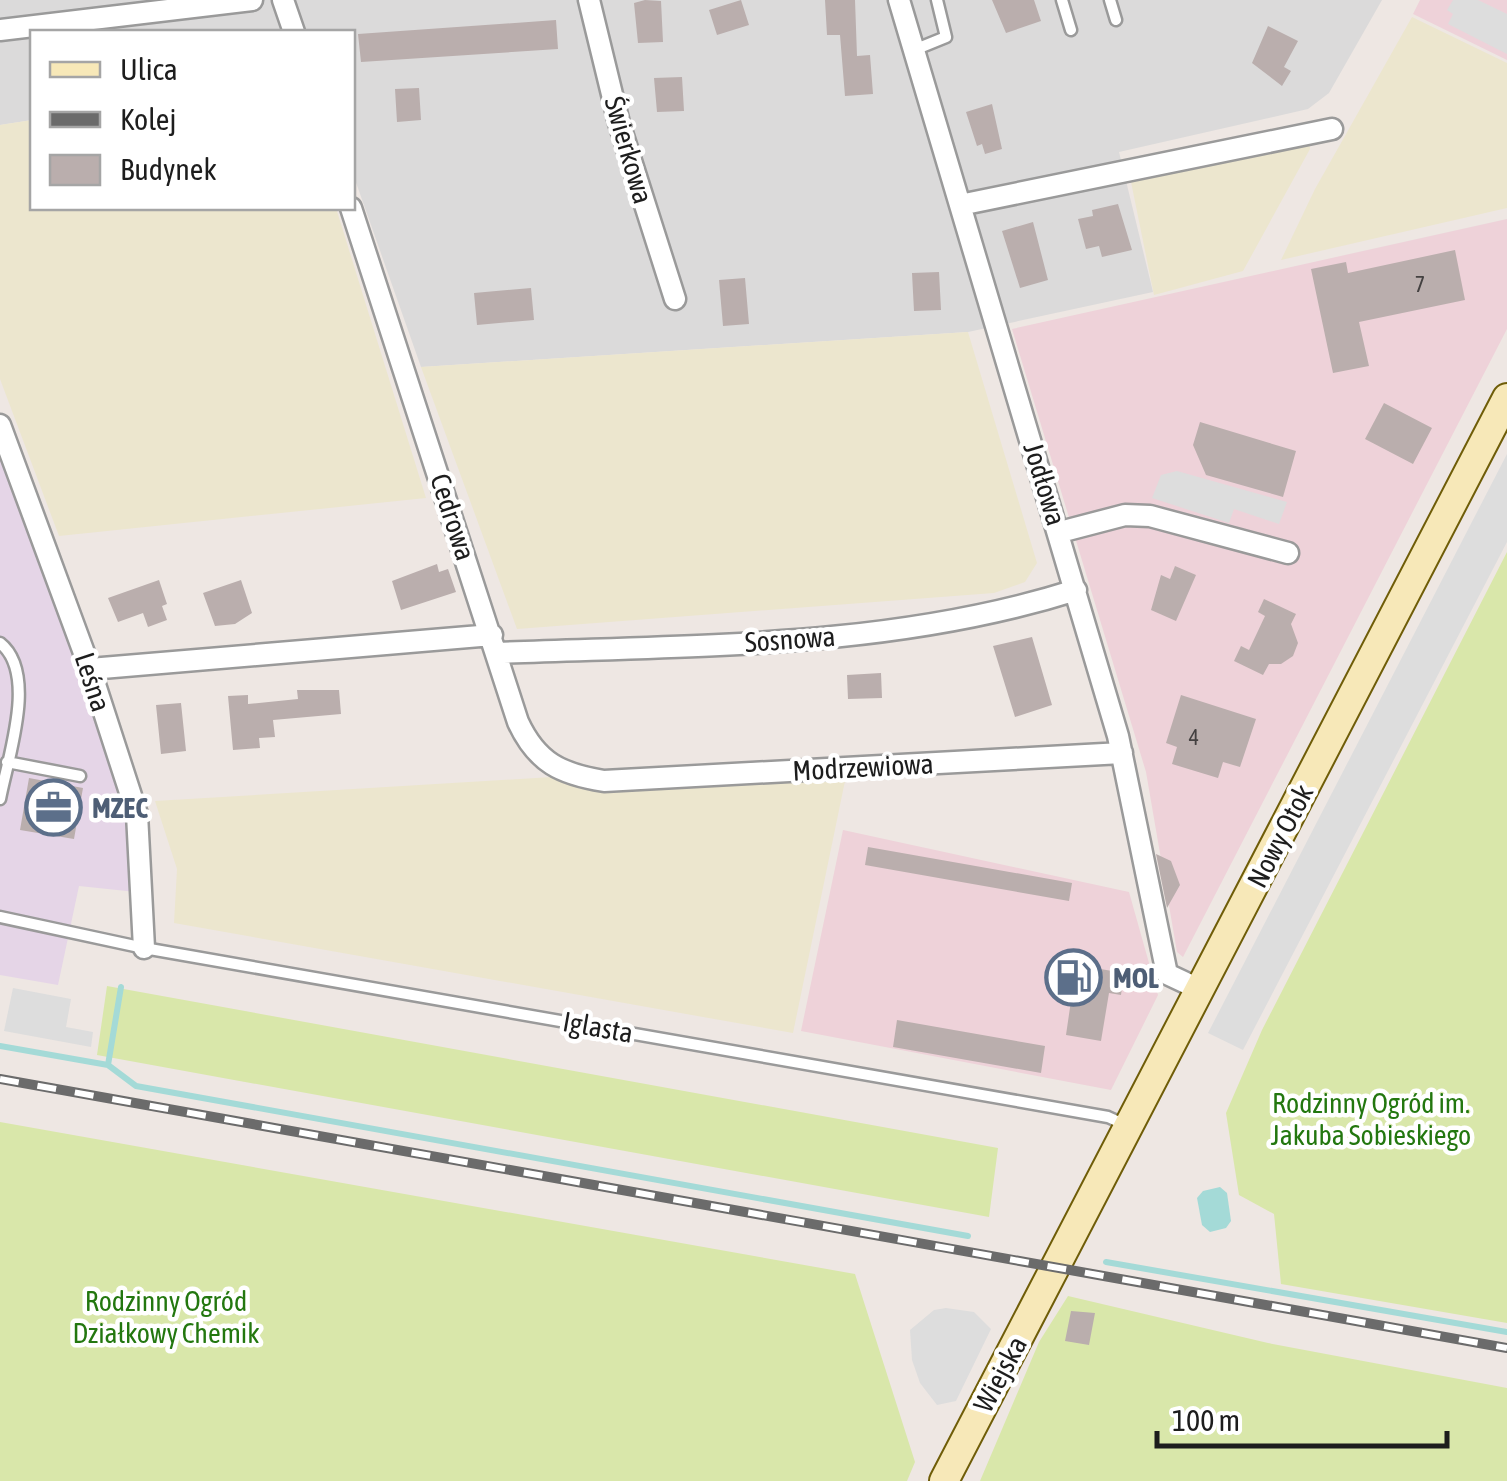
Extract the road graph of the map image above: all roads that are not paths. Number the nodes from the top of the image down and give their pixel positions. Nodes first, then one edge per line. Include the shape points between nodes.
1 (252, 0) edge
2 (283, 0) edge
3 (589, 0) edge
4 (899, 0) edge
5 (937, 0) edge
6 (1062, 0) edge
7 (1110, 0) edge
8 (1116, 20) dead end
9 (0, 30) edge
10 (293, 30) edge
11 (1071, 30) dead end
12 (914, 50) junction
13 (1332, 129) dead end
14 (960, 205) junction
15 (352, 210) edge
16 (675, 299) dead end
17 (1506, 400) edge
18 (0, 425) edge
19 (1060, 532) junction
20 (1288, 552) dead end
21 (1076, 590) junction
22 (0, 643) edge
23 (495, 644) junction
24 (90, 669) junction
25 (1122, 752) junction
26 (7, 762) junction
27 (80, 776) dead end
28 (604, 780) joint
29 (0, 799) edge
30 (0, 917) edge
31 (144, 948) junction
32 (1201, 990) junction
33 (1129, 1126) junction
34 (1056, 1267) joint
35 (944, 1481) edge

1 - 9 street
2 - 10 street
3 - 16 street, Świerkowa via 618,122
4 - 12 street, Jodłowa
5 - 12 lane via 946,37
6 - 11 lane
7 - 8 lane
12 - 14 street, Jodłowa
13 - 14 street
14 - 19 street, Jodłowa
15 - 23 street, Cedrowa
17 - 32 main road, Nowy Otok via 1351,687
18 - 24 street, Leśna
19 - 20 street via 1125,514 1150,516
19 - 21 street, Jodłowa
21 - 23 street, Sosnowa via 934,626 769,641
21 - 25 street, Jodłowa
22 - 26 lane via 17,662 21,684
23 - 24 street, Sosnowa
23 - 28 street, Cedrowa via 518,722 541,760 570,775
24 - 31 street, Leśna via 137,814
25 - 28 street, Modrzewiowa
25 - 32 street, Jodłowa via 1167,974
26 - 27 lane
26 - 29 lane
30 - 31 lane, Iglasta
31 - 33 lane, Iglasta via 1108,1117
32 - 33 main road, Nowy Otok
33 - 34 main road, Nowy Otok
34 - 35 main road, Wiejska

